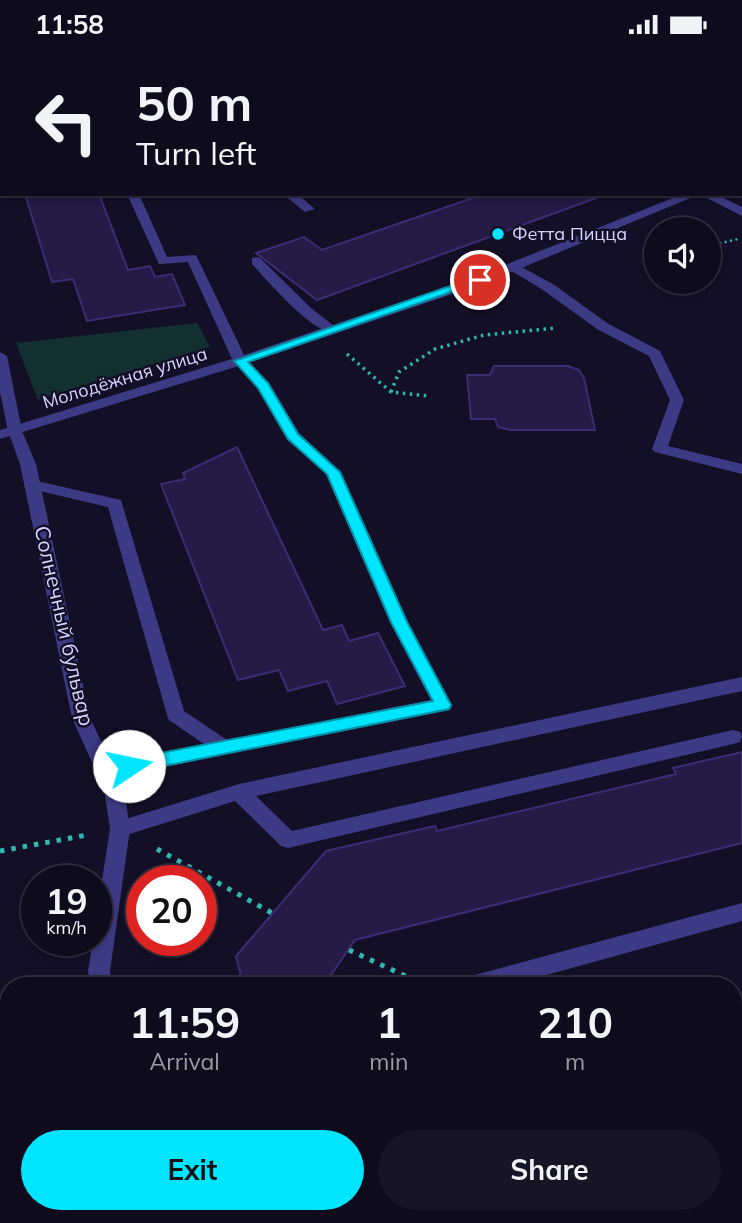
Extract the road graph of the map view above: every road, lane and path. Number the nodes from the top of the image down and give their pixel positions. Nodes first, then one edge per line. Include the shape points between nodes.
1 (134, 196) edge
2 (292, 196) edge
3 (689, 196) edge
4 (709, 196) edge
5 (309, 209) dead end
6 (742, 212) edge
7 (742, 238) edge
8 (721, 243) edge
9 (256, 261) dead end
10 (514, 267) junction
11 (602, 326) junction
12 (329, 329) junction
13 (347, 354) dead end
14 (0, 356) edge
15 (240, 361) junction
16 (391, 392) junction
17 (429, 396) dead end
18 (8, 433) edge
19 (742, 469) edge
20 (32, 485) junction
21 (742, 684) edge
22 (733, 737) dead end
23 (224, 748) junction
24 (105, 771) junction
25 (239, 792) junction
26 (120, 829) junction
27 (0, 851) edge
28 (742, 912) edge
29 (272, 913) dead end
30 (349, 950) dead end
31 (100, 977) edge
32 (408, 977) edge
33 (504, 977) edge

1 - 15 street via 163,261 192,258
2 - 5 street
3 - 10 street, Молодёжная улица
4 - 6 street
7 - 8 path
9 - 12 street
10 - 11 street
10 - 12 street, Молодёжная улица
11 - 16 path via 484,335 435,349 399,372
11 - 19 street via 655,354 677,400 660,449
12 - 15 street, Молодёжная улица
13 - 16 path
14 - 18 street, Солнечный бульвар
15 - 18 street, Молодёжная улица
15 - 23 street via 264,386 293,436 333,472 399,622 443,705
16 - 17 path
18 - 20 street, Солнечный бульвар via 25,455
20 - 23 street via 115,504 176,715
20 - 24 street, Солнечный бульвар via 81,718
21 - 25 street
22 - 25 street via 288,840
23 - 24 street
24 - 26 street, Солнечный бульвар via 114,789
25 - 26 street
26 - 27 path
26 - 29 path
26 - 31 street, Солнечный бульвар
28 - 33 street
30 - 32 path

